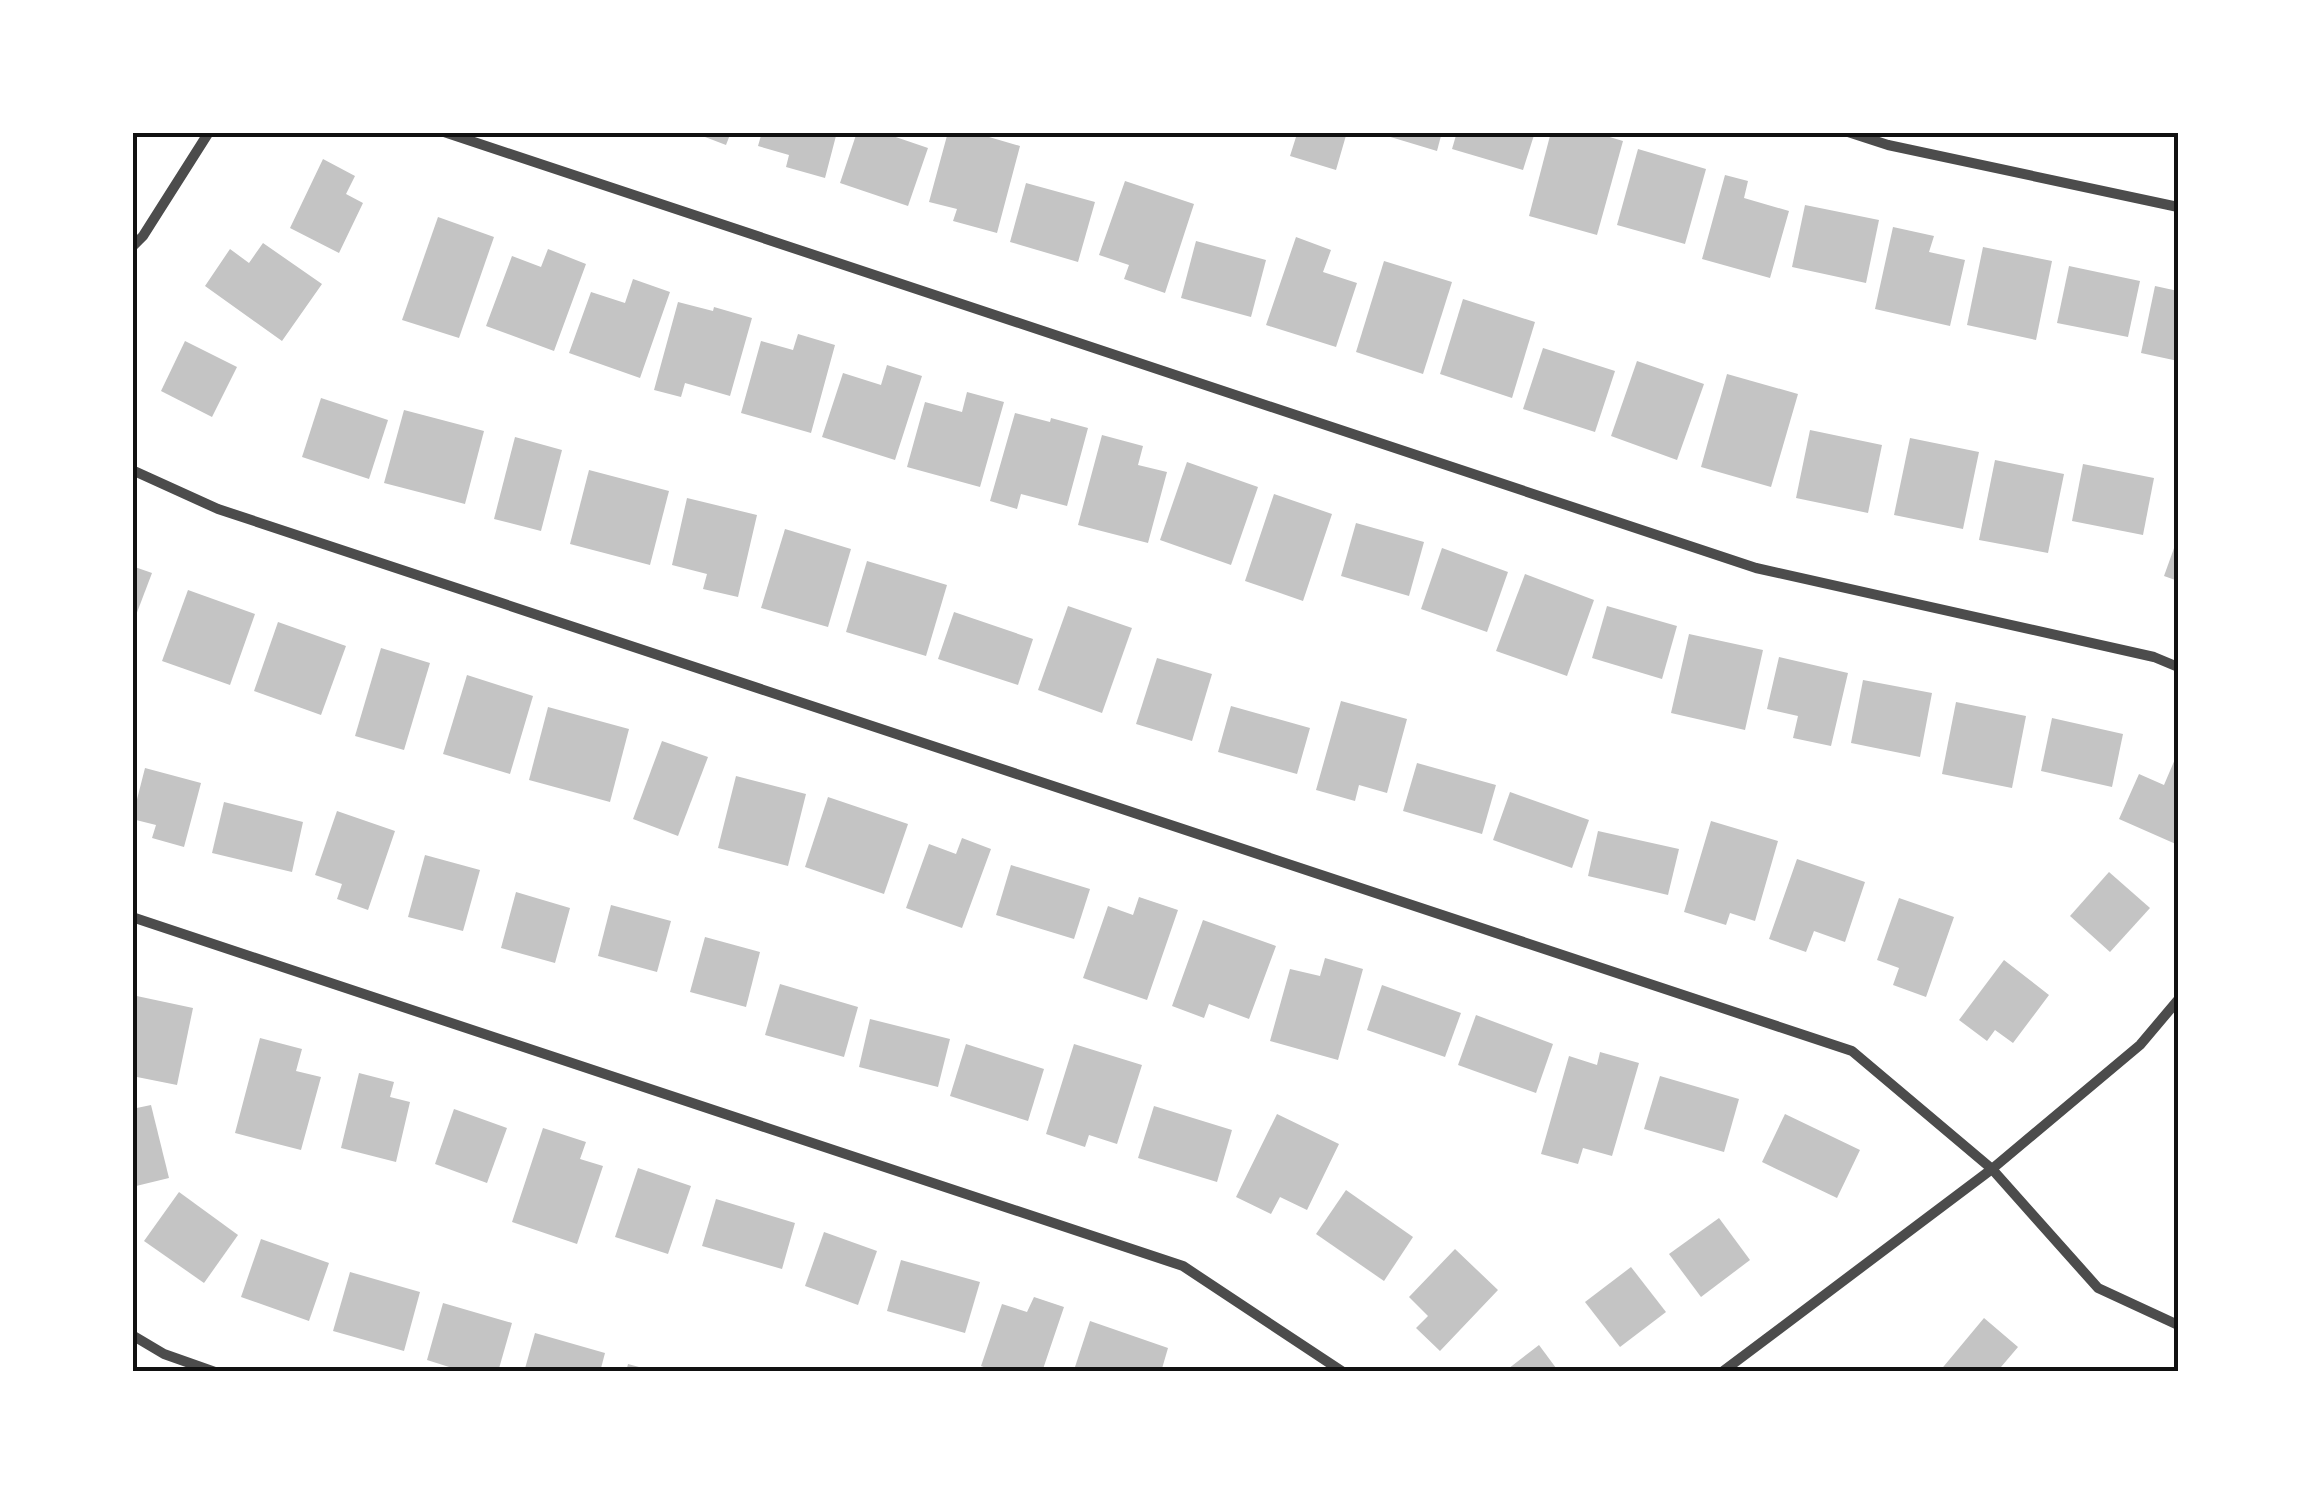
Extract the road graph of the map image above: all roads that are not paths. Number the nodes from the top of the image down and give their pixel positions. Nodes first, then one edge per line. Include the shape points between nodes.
1 (209, 132) edge
2 (444, 132) edge
3 (1848, 132) edge
4 (2178, 208) edge
5 (132, 248) edge
6 (132, 470) edge
7 (2178, 667) edge
8 (132, 917) edge
9 (2178, 1000) edge
10 (1992, 1169) junction
11 (2178, 1324) edge
12 (132, 1335) edge
13 (216, 1372) edge
14 (1343, 1372) edge
15 (1722, 1372) edge

1 - 5 street
2 - 7 street via 1756,568 2154,656
3 - 4 street
6 - 10 street via 218,509 1852,1050
8 - 14 street via 1183,1266
9 - 10 street via 2140,1046
10 - 11 street via 2098,1288
10 - 15 street
12 - 13 street

